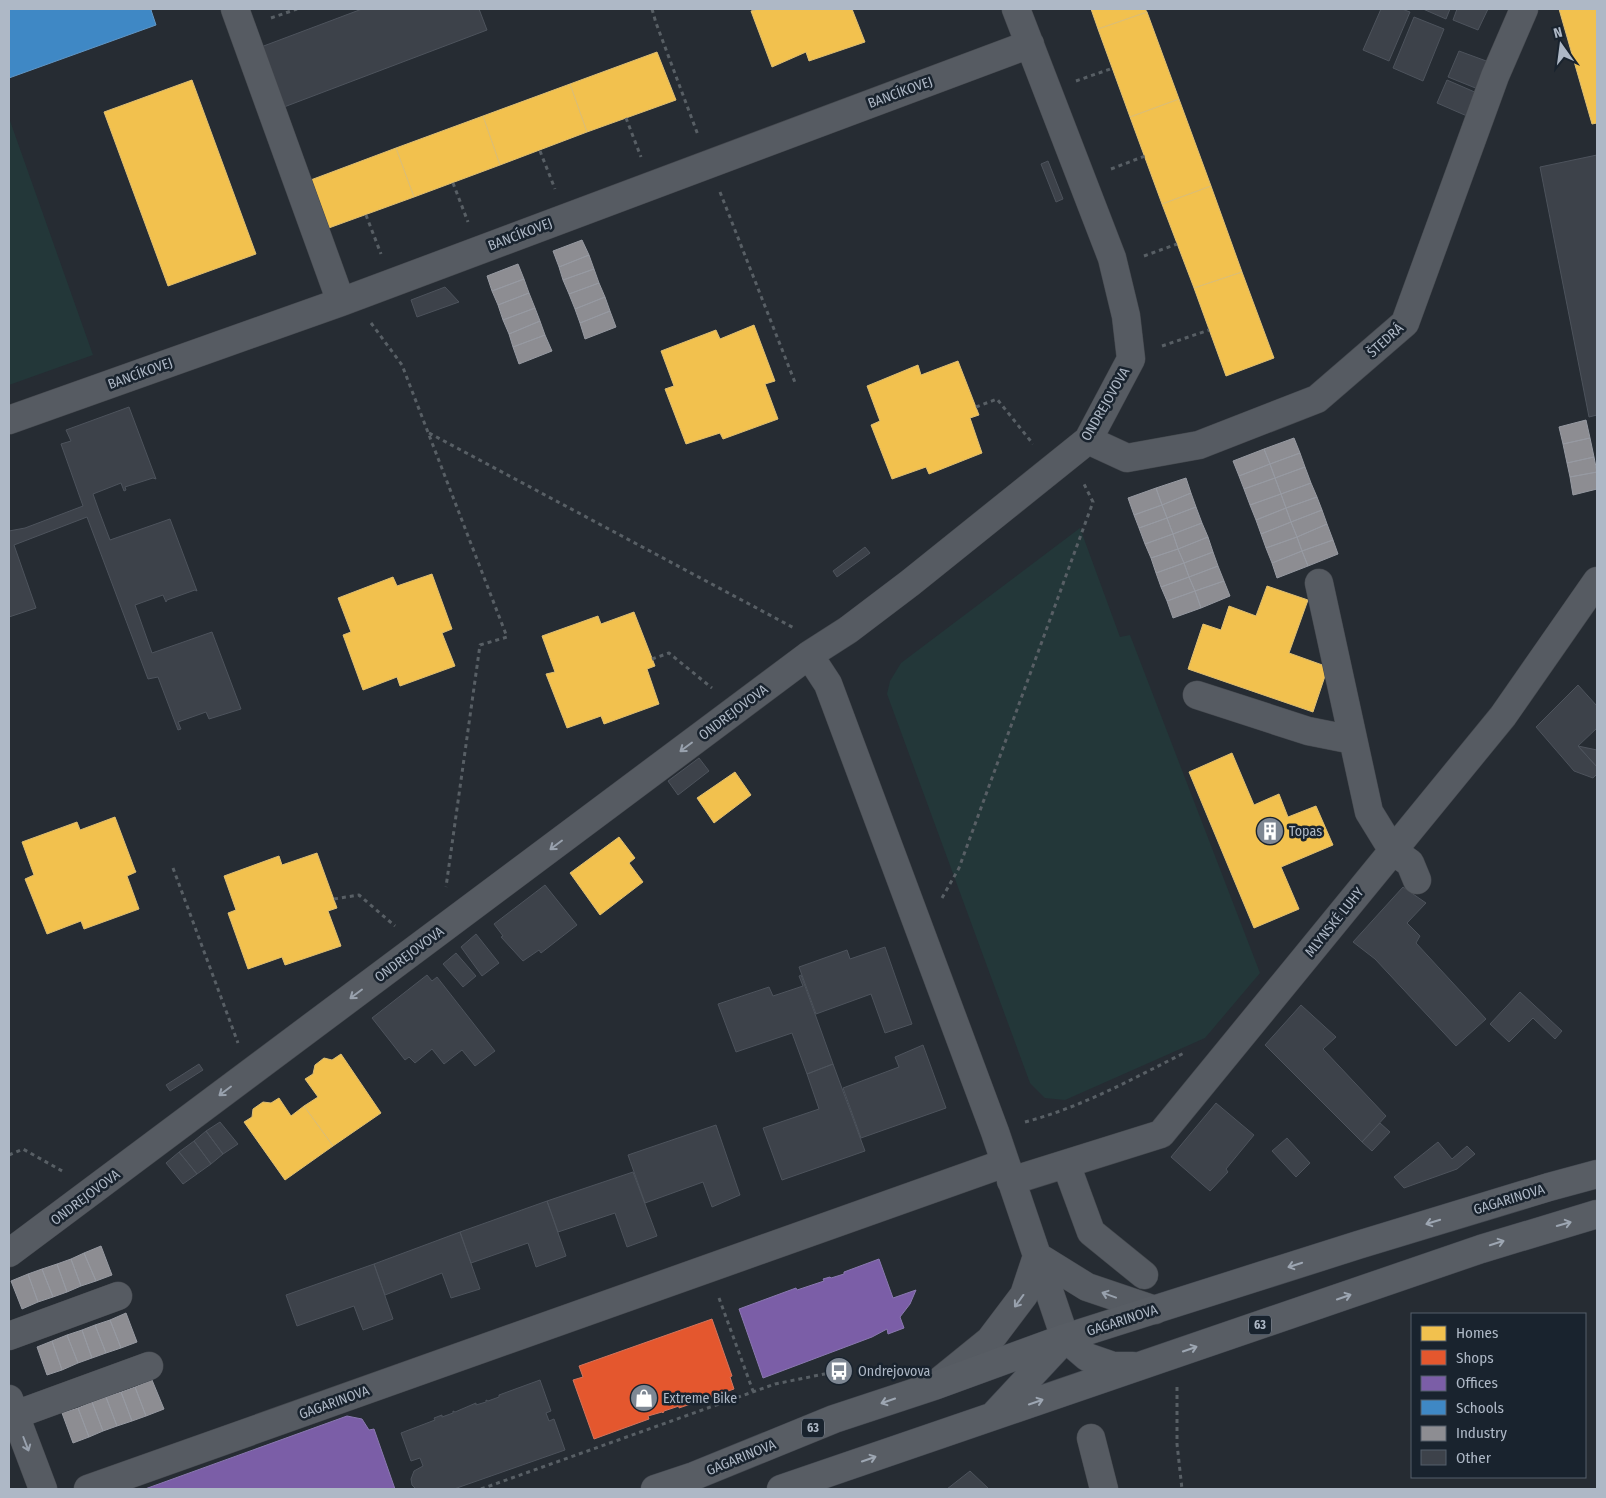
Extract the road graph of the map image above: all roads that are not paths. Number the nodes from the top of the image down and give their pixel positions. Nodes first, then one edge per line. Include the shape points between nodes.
1 (235, 9) edge
2 (1016, 9) edge
3 (1524, 9) edge
4 (1030, 44) junction
5 (346, 300) junction
6 (9, 420) edge
7 (1088, 440) junction
8 (1597, 581) edge
9 (1319, 583) dead end
10 (805, 644) junction
11 (1197, 695) dead end
12 (1353, 740) junction
13 (1393, 851) junction
14 (1417, 880) dead end
15 (1066, 1164) junction
16 (1008, 1172) junction
17 (1597, 1174) edge
18 (1597, 1214) edge
19 (9, 1253) edge
20 (1037, 1256) junction
21 (1144, 1275) dead end
22 (118, 1296) dead end
23 (1155, 1310) junction
24 (9, 1336) edge
25 (1065, 1338) junction
26 (149, 1366) dead end
27 (1142, 1366) junction
28 (934, 1386) junction
29 (12, 1407) edge
30 (990, 1418) junction
31 (1091, 1438) dead end
32 (44, 1489) edge
33 (88, 1489) edge
34 (655, 1489) edge
35 (781, 1489) edge
36 (1104, 1489) edge

1 - 5 street
2 - 4 street, ONDREJOVOVA
3 - 7 street, ŠTEDRÁ via 1495,76 1405,323 1317,399 1199,445 1127,458
4 - 5 street, BANCÍKOVEJ
4 - 7 street, ONDREJOVOVA via 1112,258 1126,316 1131,359
5 - 6 street, BANCÍKOVEJ
7 - 10 street, ONDREJOVOVA via 848,630
8 - 13 street, MLYNSKÉ LUHY via 1503,716
9 - 12 street
10 - 16 street via 828,684
10 -> 19 street, ONDREJOVOVA
11 - 12 street via 1308,731
12 - 13 street via 1369,812
13 - 14 street via 1410,863
13 - 15 street, MLYNSKÉ LUHY via 1161,1134
15 - 16 street, MLYNSKÉ LUHY
15 - 21 street via 1091,1232
16 - 20 street
16 - 33 street, GAGARINOVA
17 -> 23 main road, GAGARINOVA / 63
27 -> 18 main road, 63 via 1481,1249
23 -> 20 street via 1087,1287
20 - 25 street
20 -> 28 street via 1024,1295 990,1340
22 - 24 street
23 - 25 main road, GAGARINOVA / 63
25 - 27 main road via 1086,1357 1113,1366
25 - 28 main road, GAGARINOVA / 63
25 - 30 main road
26 - 29 street
30 -> 27 main road, 63
28 -> 34 main road, GAGARINOVA / 63 via 834,1419
29 -> 32 street
35 -> 30 main road, 63
31 - 36 street

